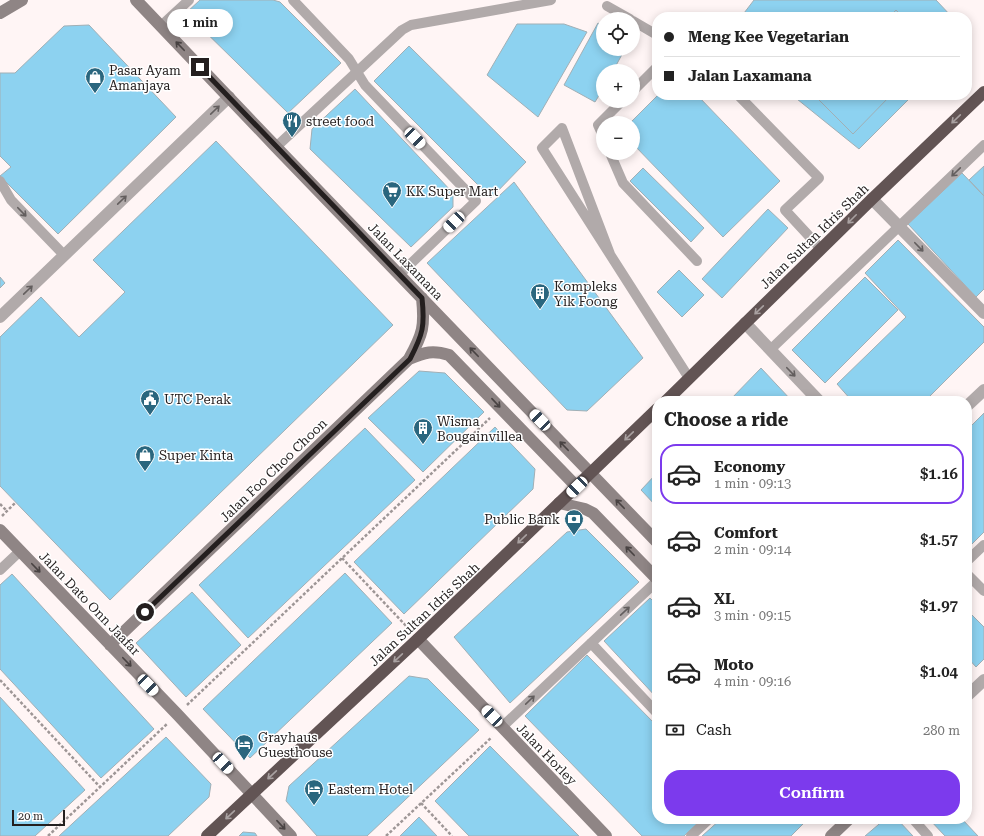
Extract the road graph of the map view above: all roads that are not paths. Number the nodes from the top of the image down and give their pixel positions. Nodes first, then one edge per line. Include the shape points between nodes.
1 (22, 0) edge
2 (136, 0) edge
3 (189, 0) edge
4 (293, 0) edge
5 (551, 0) edge
6 (607, 6) dead end
7 (618, 12) edge
8 (0, 13) edge
9 (640, 25) edge
10 (161, 26) junction
11 (652, 32) edge
12 (356, 72) junction
13 (652, 72) edge
14 (640, 84) edge
15 (984, 92) edge
16 (229, 97) junction
17 (743, 100) edge
18 (615, 108) edge
19 (607, 116) edge
20 (984, 145) edge
21 (276, 147) junction
22 (613, 160) edge
23 (0, 181) edge
24 (872, 199) junction
25 (899, 226) junction
26 (821, 249) junction
27 (610, 254) junction
28 (64, 255) junction
29 (697, 261) dead end
30 (400, 274) junction
31 (422, 298) junction
32 (982, 309) edge
33 (0, 317) edge
34 (745, 324) junction
35 (770, 350) junction
36 (410, 359) junction
37 (689, 378) junction
38 (984, 390) edge
39 (671, 396) edge
40 (814, 396) edge
41 (972, 401) edge
42 (652, 414) edge
43 (591, 474) junction
44 (577, 487) junction
45 (560, 503) junction
46 (0, 530) edge
47 (652, 537) edge
48 (984, 545) edge
49 (20, 551) junction
50 (972, 556) edge
51 (0, 570) edge
52 (652, 575) edge
53 (972, 579) edge
54 (652, 585) edge
55 (984, 591) edge
56 (418, 639) junction
57 (591, 643) junction
58 (110, 645) junction
59 (984, 680) edge
60 (972, 691) edge
61 (652, 708) edge
62 (502, 727) junction
63 (252, 794) junction
64 (704, 824) edge
65 (844, 824) edge
66 (917, 824) edge
67 (207, 836) edge
68 (291, 836) edge
69 (606, 836) edge
70 (691, 836) edge
71 (831, 836) edge
72 (928, 836) edge

1 - 8 street
2 - 10 street, Jalan Laxamana
3 - 10 lane
4 - 12 lane via 349,59
5 - 12 lane via 411,25 402,30
6 - 7 lane
9 - 11 lane
16 -> 10 street, Jalan Laxamana
12 - 21 lane
12 - 30 lane via 365,85 476,201
13 - 14 lane
15 -> 24 highway, Jalan Sultan Idris Shah
16 - 21 street, Jalan Laxamana
28 -> 16 street
17 - 26 lane via 819,178 785,210
18 - 19 lane
20 -> 25 lane
21 - 30 street, Jalan Laxamana
22 - 29 lane via 623,183
23 -> 28 lane via 11,200
24 - 25 street
24 -> 26 highway, Jalan Sultan Idris Shah
25 -> 32 street
25 - 35 lane
26 -> 34 highway, Jalan Sultan Idris Shah
27 - 27 lane via 542,148 562,128 593,210
27 - 37 lane
33 -> 28 street
30 - 31 street, Jalan Laxamana
31 - 36 street, Jalan Foo Choo Choon via 423,330
43 -> 31 street, Jalan Laxamana
34 - 35 street
34 - 37 highway, Jalan Sultan Idris Shah
35 -> 40 street
36 -> 44 street via 424,352 438,351 449,355
36 - 58 street, Jalan Foo Choo Choon
37 - 39 highway, Jalan Sultan Idris Shah
38 - 41 street
42 -> 43 highway, Jalan Sultan Idris Shah
43 - 44 highway, Jalan Sultan Idris Shah
47 -> 43 street, Jalan Laxamana
44 - 45 highway, Jalan Sultan Idris Shah
52 -> 45 street via 593,513
45 -> 56 highway, Jalan Sultan Idris Shah
46 - 49 street, Jalan Dato Onn Jaafar
48 - 50 lane
49 - 51 lane
49 -> 58 street, Jalan Dato Onn Jaafar
53 - 55 lane
57 -> 54 lane
56 - 62 street, Jalan Horley
56 -> 63 highway, Jalan Sultan Idris Shah
57 - 61 lane
62 -> 57 lane
58 -> 63 street, Jalan Dato Onn Jaafar
59 - 60 street
62 - 69 street, Jalan Horley
63 -> 67 highway, Jalan Sultan Idris Shah
63 -> 68 street, Jalan Dato Onn Jaafar
64 - 70 lane
65 - 71 street
66 - 72 lane

